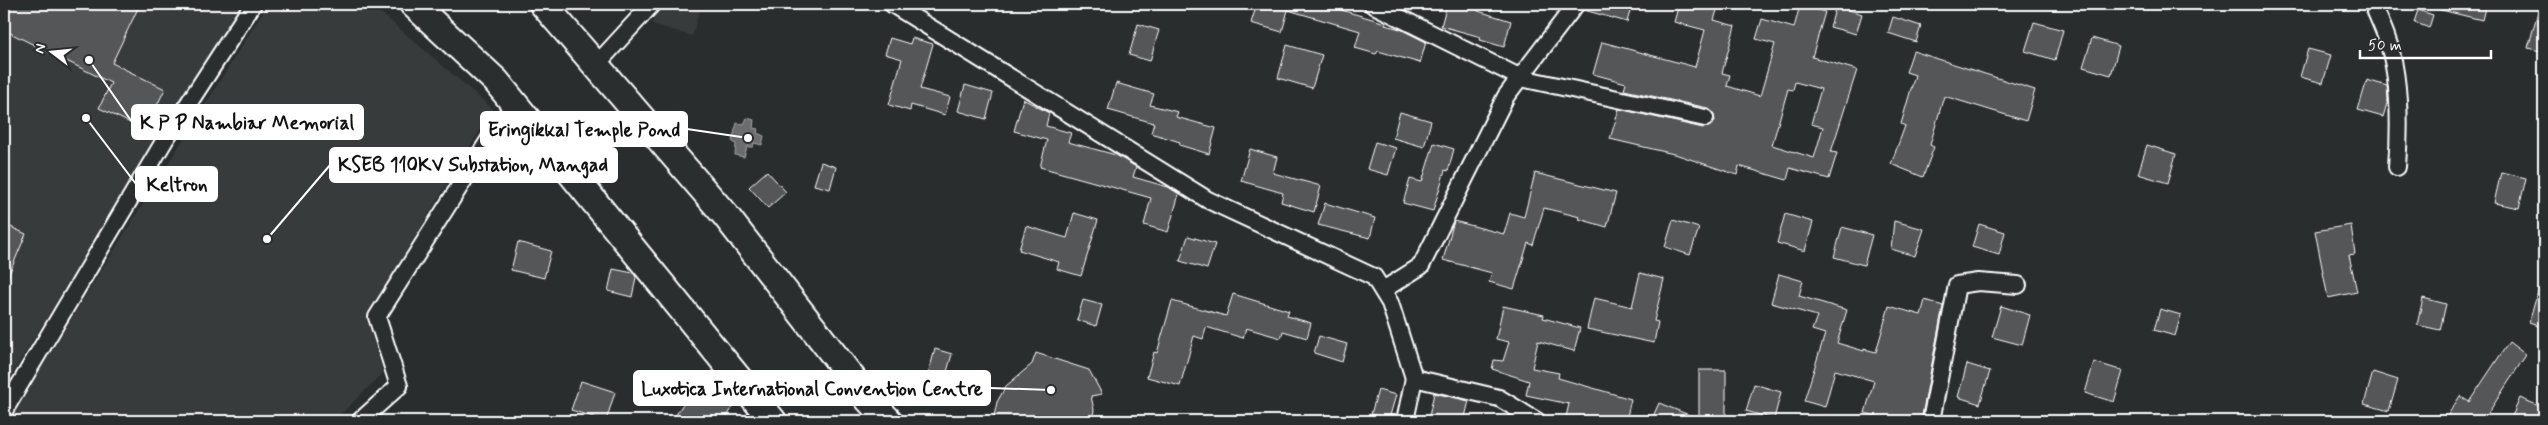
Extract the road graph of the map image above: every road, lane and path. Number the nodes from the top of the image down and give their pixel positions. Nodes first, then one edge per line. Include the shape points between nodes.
1 (253, 4) edge
2 (413, 4) edge
3 (543, 4) edge
4 (652, 4) edge
5 (892, 4) edge
6 (1372, 4) edge
7 (1576, 4) edge
8 (2373, 4) edge
9 (596, 64) junction
10 (1521, 78) junction
11 (515, 104) junction
12 (1705, 118) dead end
13 (2397, 167) dead end
14 (2018, 285) dead end
15 (1383, 290) junction
16 (1414, 378) junction
17 (4, 411) edge
18 (360, 421) edge
19 (773, 421) edge
20 (889, 421) edge
21 (1405, 421) edge
22 (1537, 421) edge
23 (1930, 421) edge

1 - 17 street via 166,138
2 - 11 highway via 496,81
3 - 9 highway
4 - 9 street
5 - 15 street via 1208,200 1374,277
6 - 10 street
7 - 10 street
8 - 13 street via 2386,36 2397,88
9 - 20 highway via 726,216 869,400
10 - 12 street
10 - 15 street via 1506,96 1421,266
11 - 18 street via 376,317 399,386
11 - 19 highway
14 - 23 street via 1978,282 1957,285
15 - 16 street
16 - 21 street
16 - 22 street via 1499,398

